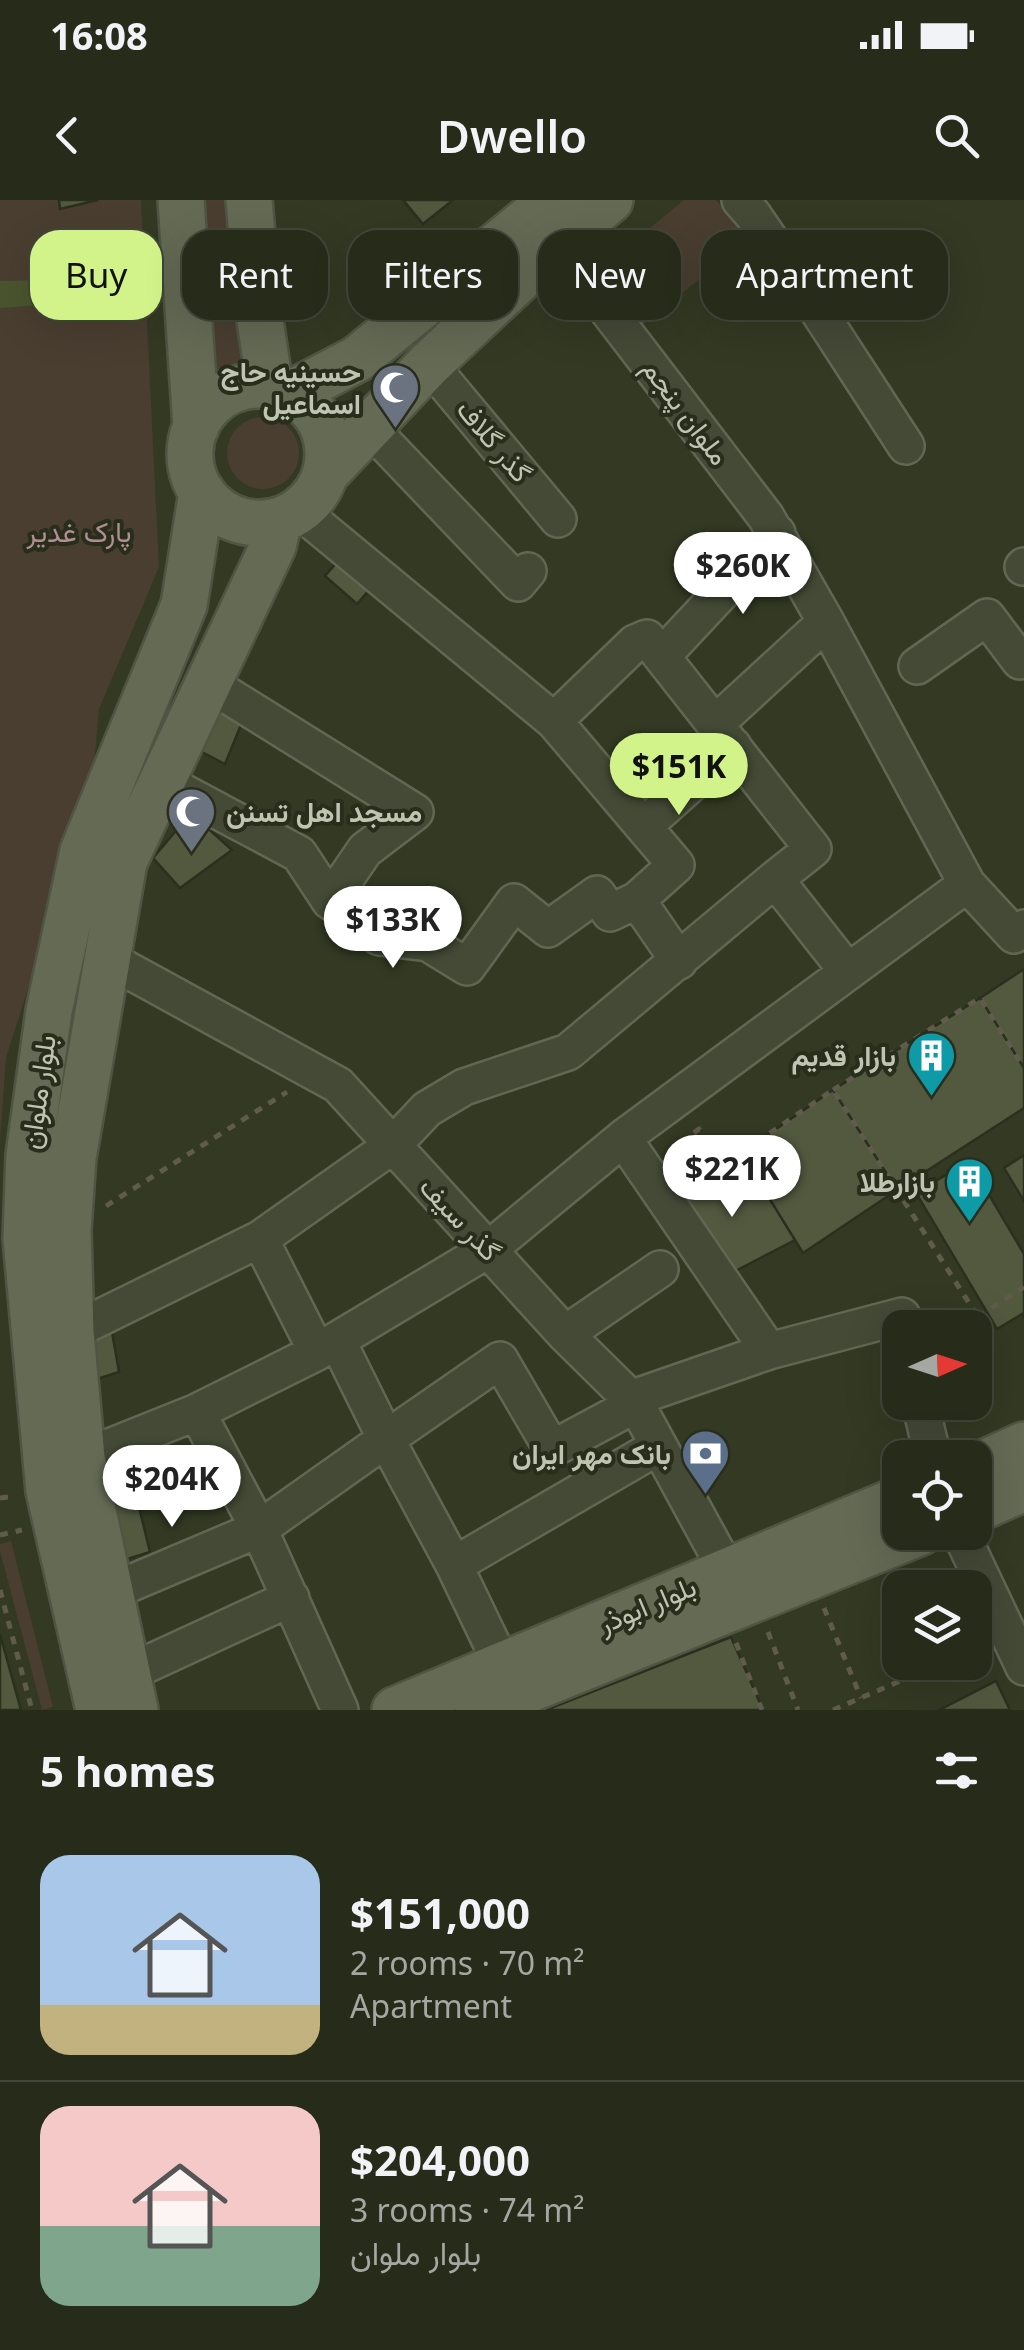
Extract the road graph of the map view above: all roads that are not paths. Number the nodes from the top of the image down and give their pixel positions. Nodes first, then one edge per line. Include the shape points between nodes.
1 (180, 200) edge
2 (248, 200) edge
3 (610, 200) edge
4 (754, 205) edge
5 (555, 222) edge
6 (429, 364) junction
7 (281, 389) junction
8 (196, 427) junction
9 (371, 428) junction
10 (906, 446) dead end
11 (326, 473) junction
12 (202, 492) junction
13 (289, 516) junction
14 (558, 519) dead end
15 (776, 533) junction
16 (528, 571) dead end
17 (826, 622) junction
18 (662, 656) junction
19 (1024, 660) edge
20 (917, 666) dead end
21 (208, 682) junction
22 (554, 722) junction
23 (724, 735) junction
24 (162, 781) junction
25 (644, 826) junction
26 (775, 878) junction
27 (967, 884) junction
28 (637, 900) junction
29 (330, 901) junction
30 (1024, 928) edge
31 (106, 958) junction
32 (679, 961) junction
33 (848, 972) junction
34 (623, 1138) junction
35 (393, 1145) junction
36 (260, 1239) junction
37 (488, 1250) junction
38 (660, 1269) dead end
39 (882, 1321) edge
40 (71, 1332) junction
41 (564, 1334) junction
42 (327, 1346) junction
43 (769, 1351) junction
44 (636, 1404) junction
45 (197, 1412) junction
46 (386, 1440) junction
47 (1024, 1445) edge
48 (659, 1446) junction
49 (82, 1458) junction
50 (992, 1459) edge
51 (1024, 1488) edge
52 (992, 1502) edge
53 (882, 1506) edge
54 (259, 1529) junction
55 (882, 1548) edge
56 (969, 1550) edge
57 (454, 1566) junction
58 (727, 1571) junction
59 (110, 1592) junction
60 (291, 1598) junction
61 (502, 1665) junction
62 (1024, 1667) edge
63 (131, 1692) edge
64 (99, 1710) edge
65 (340, 1710) edge
66 (394, 1710) edge
67 (478, 1710) edge

1 - 8 main road
2 - 7 main road via 259,314
3 - 5 main road
4 - 10 street
5 - 6 main road
5 - 7 main road via 357,359
5 - 15 street, ملوان پنجم
6 - 9 main road
6 - 14 street, گذر گلاف
7 - 8 main road via 247,386 226,394
7 - 11 main road via 316,414 328,442
8 - 12 main road via 192,471
9 - 11 main road
9 - 16 street via 518,583
11 - 13 main road via 316,494
12 - 13 main road via 235,519 257,524
12 - 64 main road, بلوار ملوان via 184,605 83,851 49,1011 29,1155 26,1239 48,1491
13 - 21 main road, بلوار ملوان
13 - 22 street
15 - 17 street, ملوان پنجم
15 - 18 street
17 - 23 street
17 - 27 street, ملوان پنجم
18 - 22 street via 646,638 634,643
18 - 23 street
19 - 20 street via 987,616
21 - 24 main road, بلوار ملوان
21 - 29 street via 415,812 365,850
22 - 25 street
23 - 25 street
23 - 26 street via 813,848
24 - 29 street via 299,854
24 - 31 main road, بلوار ملوان via 124,862
25 - 28 street via 676,864
26 - 32 street
26 - 33 street
27 - 30 street, ملوان پنجم via 1014,935
27 - 33 street
28 - 29 street via 610,913 597,894 548,929 514,902 467,967 428,943 379,937
28 - 32 street
31 - 35 street, گذر سیف via 320,1072
31 - 40 main road, بلوار ملوان via 73,1158
32 - 35 street via 568,1052 464,1087 427,1108
33 - 34 street
34 - 37 street
34 - 43 street
35 - 36 street
35 - 37 street, گذر سیف
36 - 40 street
36 - 42 street
37 - 41 street, گذر سیف
37 - 42 street
38 - 41 street
39 - 43 street
40 - 49 main road, بلوار ملوان
41 - 44 street, گذر سیف
42 - 45 street
42 - 46 street
43 - 44 street via 639,1396
44 - 46 street via 552,1449 500,1360
44 - 48 street, گذر سیف
45 - 49 street
45 - 54 street
46 - 54 street
46 - 57 street
47 - 50 main road
48 - 57 street
48 - 58 street, گذر سیف
49 - 59 main road, بلوار ملوان
51 - 52 main road
53 - 58 main road, بلوار ابوذر
54 - 59 street
54 - 60 street
55 - 67 main road, بلوار ابوذر
56 - 62 street
57 - 61 street
58 - 61 main road, بلوار ابوذر
59 - 63 main road, بلوار ملوان
60 - 63 street
60 - 65 street
61 - 66 main road, بلوار ابوذر

